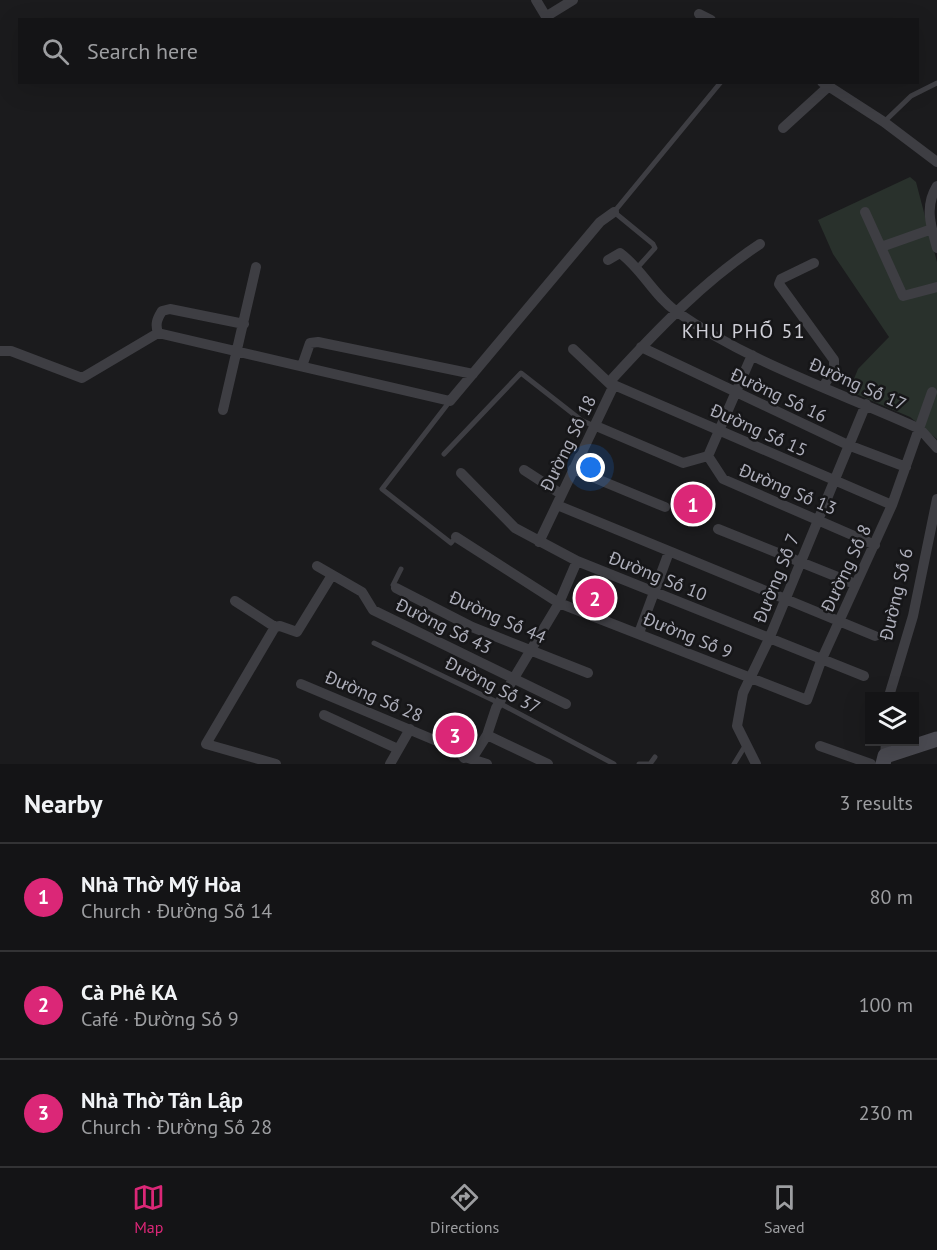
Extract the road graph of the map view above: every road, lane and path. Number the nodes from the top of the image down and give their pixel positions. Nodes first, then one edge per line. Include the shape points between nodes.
1 (536, 0) edge
2 (573, 0) edge
3 (699, 14) dead end
4 (547, 18) edge
5 (707, 18) edge
6 (937, 83) edge
7 (720, 84) edge
8 (825, 84) edge
9 (884, 122) junction
10 (783, 128) dead end
11 (937, 162) edge
12 (937, 186) edge
13 (614, 212) junction
14 (865, 212) dead end
15 (932, 229) junction
16 (760, 244) dead end
17 (881, 247) junction
18 (937, 248) edge
19 (608, 260) dead end
20 (814, 263) dead end
21 (256, 267) dead end
22 (637, 268) junction
23 (937, 287) edge
24 (676, 311) junction
25 (244, 324) junction
26 (158, 333) junction
27 (641, 348) junction
28 (573, 349) dead end
29 (0, 351) edge
30 (237, 352) junction
31 (752, 355) junction
32 (302, 366) junction
33 (473, 374) junction
34 (612, 384) junction
35 (823, 387) junction
36 (932, 392) dead end
37 (735, 393) junction
38 (450, 401) junction
39 (866, 404) junction
40 (223, 410) dead end
41 (596, 426) junction
42 (920, 429) junction
43 (719, 431) junction
44 (848, 445) junction
45 (937, 448) edge
46 (444, 454) dead end
47 (708, 456) junction
48 (906, 467) junction
49 (573, 469) junction
50 (524, 470) dead end
51 (461, 474) dead end
52 (834, 482) junction
53 (561, 494) junction
54 (937, 499) edge
55 (557, 505) junction
56 (892, 506) junction
57 (665, 507) dead end
58 (817, 519) junction
59 (718, 529) dead end
60 (456, 537) joint
61 (539, 542) junction
62 (875, 545) junction
63 (669, 552) junction
64 (577, 561) junction
65 (801, 561) junction
66 (317, 566) dead end
67 (401, 569) dead end
68 (332, 575) junction
69 (855, 584) junction
70 (396, 588) joint
71 (653, 591) junction
72 (785, 599) junction
73 (235, 602) dead end
74 (560, 603) junction
75 (839, 622) junction
76 (275, 627) junction
77 (639, 633) junction
78 (875, 636) dead end
79 (769, 639) junction
80 (374, 643) dead end
81 (530, 650) junction
82 (821, 661) junction
83 (588, 673) dead end
84 (864, 676) dead end
85 (514, 678) junction
86 (752, 678) junction
87 (301, 684) dead end
88 (890, 692) edge
89 (499, 703) junction
90 (566, 704) dead end
91 (324, 715) dead end
92 (410, 729) junction
93 (487, 735) junction
94 (937, 739) edge
95 (745, 746) junction
96 (820, 746) dead end
97 (398, 749) junction
98 (881, 756) edge
99 (655, 757) dead end
100 (245, 760) edge
101 (466, 760) edge
102 (603, 761) edge
103 (276, 764) edge
104 (390, 764) edge
105 (487, 764) edge
106 (548, 764) edge
107 (614, 764) edge
108 (639, 764) edge
109 (734, 764) edge
110 (756, 764) edge

1 - 4 street
2 - 4 street
3 - 5 street
6 - 9 lane via 911,96
7 - 13 lane
8 - 9 street
8 - 10 street
9 - 11 street
12 - 15 street via 929,200
13 - 22 lane via 655,248
13 - 33 street via 600,222
14 - 17 street
15 - 17 street
15 - 18 street
16 - 24 street, Đường Số 18
17 - 23 street via 903,296
19 - 22 street, Đường Số 17 via 620,253
20 - 35 street via 781,279 779,284 834,360 834,369
21 - 25 street
22 - 24 street, Đường Số 17
24 - 27 street, Đường Số 18
24 - 31 street, Đường Số 17
25 - 26 street via 170,309 162,311 157,320
25 - 30 street
26 - 29 street via 82,378 11,351
26 - 30 street
27 - 34 street, Đường Số 18
27 - 37 street, Đường Số 16
28 - 34 street, Đường Số 15
30 - 32 street
30 - 40 street
31 - 35 street, Đường Số 17
31 - 37 street
32 - 33 street via 310,343 318,342
32 - 38 street
33 - 38 street
34 - 41 street, Đường Số 18
34 - 43 street, Đường Số 15
35 - 39 street, Đường Số 17
36 - 42 street, Đường Số 8
37 - 43 street
37 - 44 street, Đường Số 16
38 - 60 lane via 382,489 450,543
39 - 42 street, Đường Số 17
39 - 44 street, Đường Số 7
41 - 46 lane via 581,420 521,373
41 - 47 street via 683,463
41 - 49 street, Đường Số 18
42 - 45 street
42 - 48 street, Đường Số 8
43 - 47 street
43 - 52 street, Đường Số 15
44 - 48 street, Đường Số 16
44 - 52 street, Đường Số 7
47 - 58 street, Đường Số 13 via 723,479
48 - 56 street, Đường Số 8
49 - 53 street, Đường Số 18
49 - 57 street
50 - 53 street
51 - 61 street, Đường Số 10 via 515,528
52 - 56 street, Đường Số 15
52 - 58 street, Đường Số 7
53 - 55 street, Đường Số 18
54 - 88 street, Đường Số 6 via 913,616
55 - 61 street, Đường Số 18
55 - 63 street
56 - 62 street, Đường Số 8
58 - 62 street, Đường Số 13
58 - 65 street, Đường Số 7
59 - 65 street
60 - 74 street, Đường Số 9
61 - 64 street, Đường Số 10
62 - 69 street, Đường Số 8
63 - 71 street
63 - 72 street
64 - 71 street, Đường Số 10
64 - 74 street
65 - 69 street
65 - 72 street, Đường Số 7
66 - 68 street, Đường Số 43
67 - 70 lane via 393,585
68 - 76 street via 299,631
68 - 85 street, Đường Số 43 via 362,592 373,610
69 - 75 street, Đường Số 8
70 - 81 street, Đường Số 44 via 472,627
71 - 77 street
71 - 79 street, Đường Số 10
72 - 75 street
72 - 79 street, Đường Số 7
73 - 76 street
74 - 77 street, Đường Số 9
74 - 81 street
75 - 78 street
75 - 82 street, Đường Số 8
76 - 100 street via 206,744
77 - 86 street, Đường Số 9
79 - 82 street, Đường Số 10
79 - 86 street, Đường Số 7
80 - 89 lane, Đường Số 37
81 - 83 street, Đường Số 44
81 - 85 street
82 - 84 street, Đường Số 10
82 - 86 street, Đường Số 8 via 807,700
85 - 89 street
85 - 90 street, Đường Số 43
86 - 95 street, Đường Số 7 via 743,693 737,726
87 - 92 street, Đường Số 28
89 - 93 street
89 - 102 lane, Đường Số 37
91 - 97 street
92 - 97 street
92 - 101 street, Đường Số 28 via 458,750
93 - 101 street
93 - 106 street
94 - 98 street
95 - 109 lane
95 - 110 street, Đường Số 7
96 - 98 street
97 - 104 street
99 - 108 lane via 650,764
100 - 103 street
101 - 105 street, Đường Số 28
102 - 107 lane, Đường Số 37

